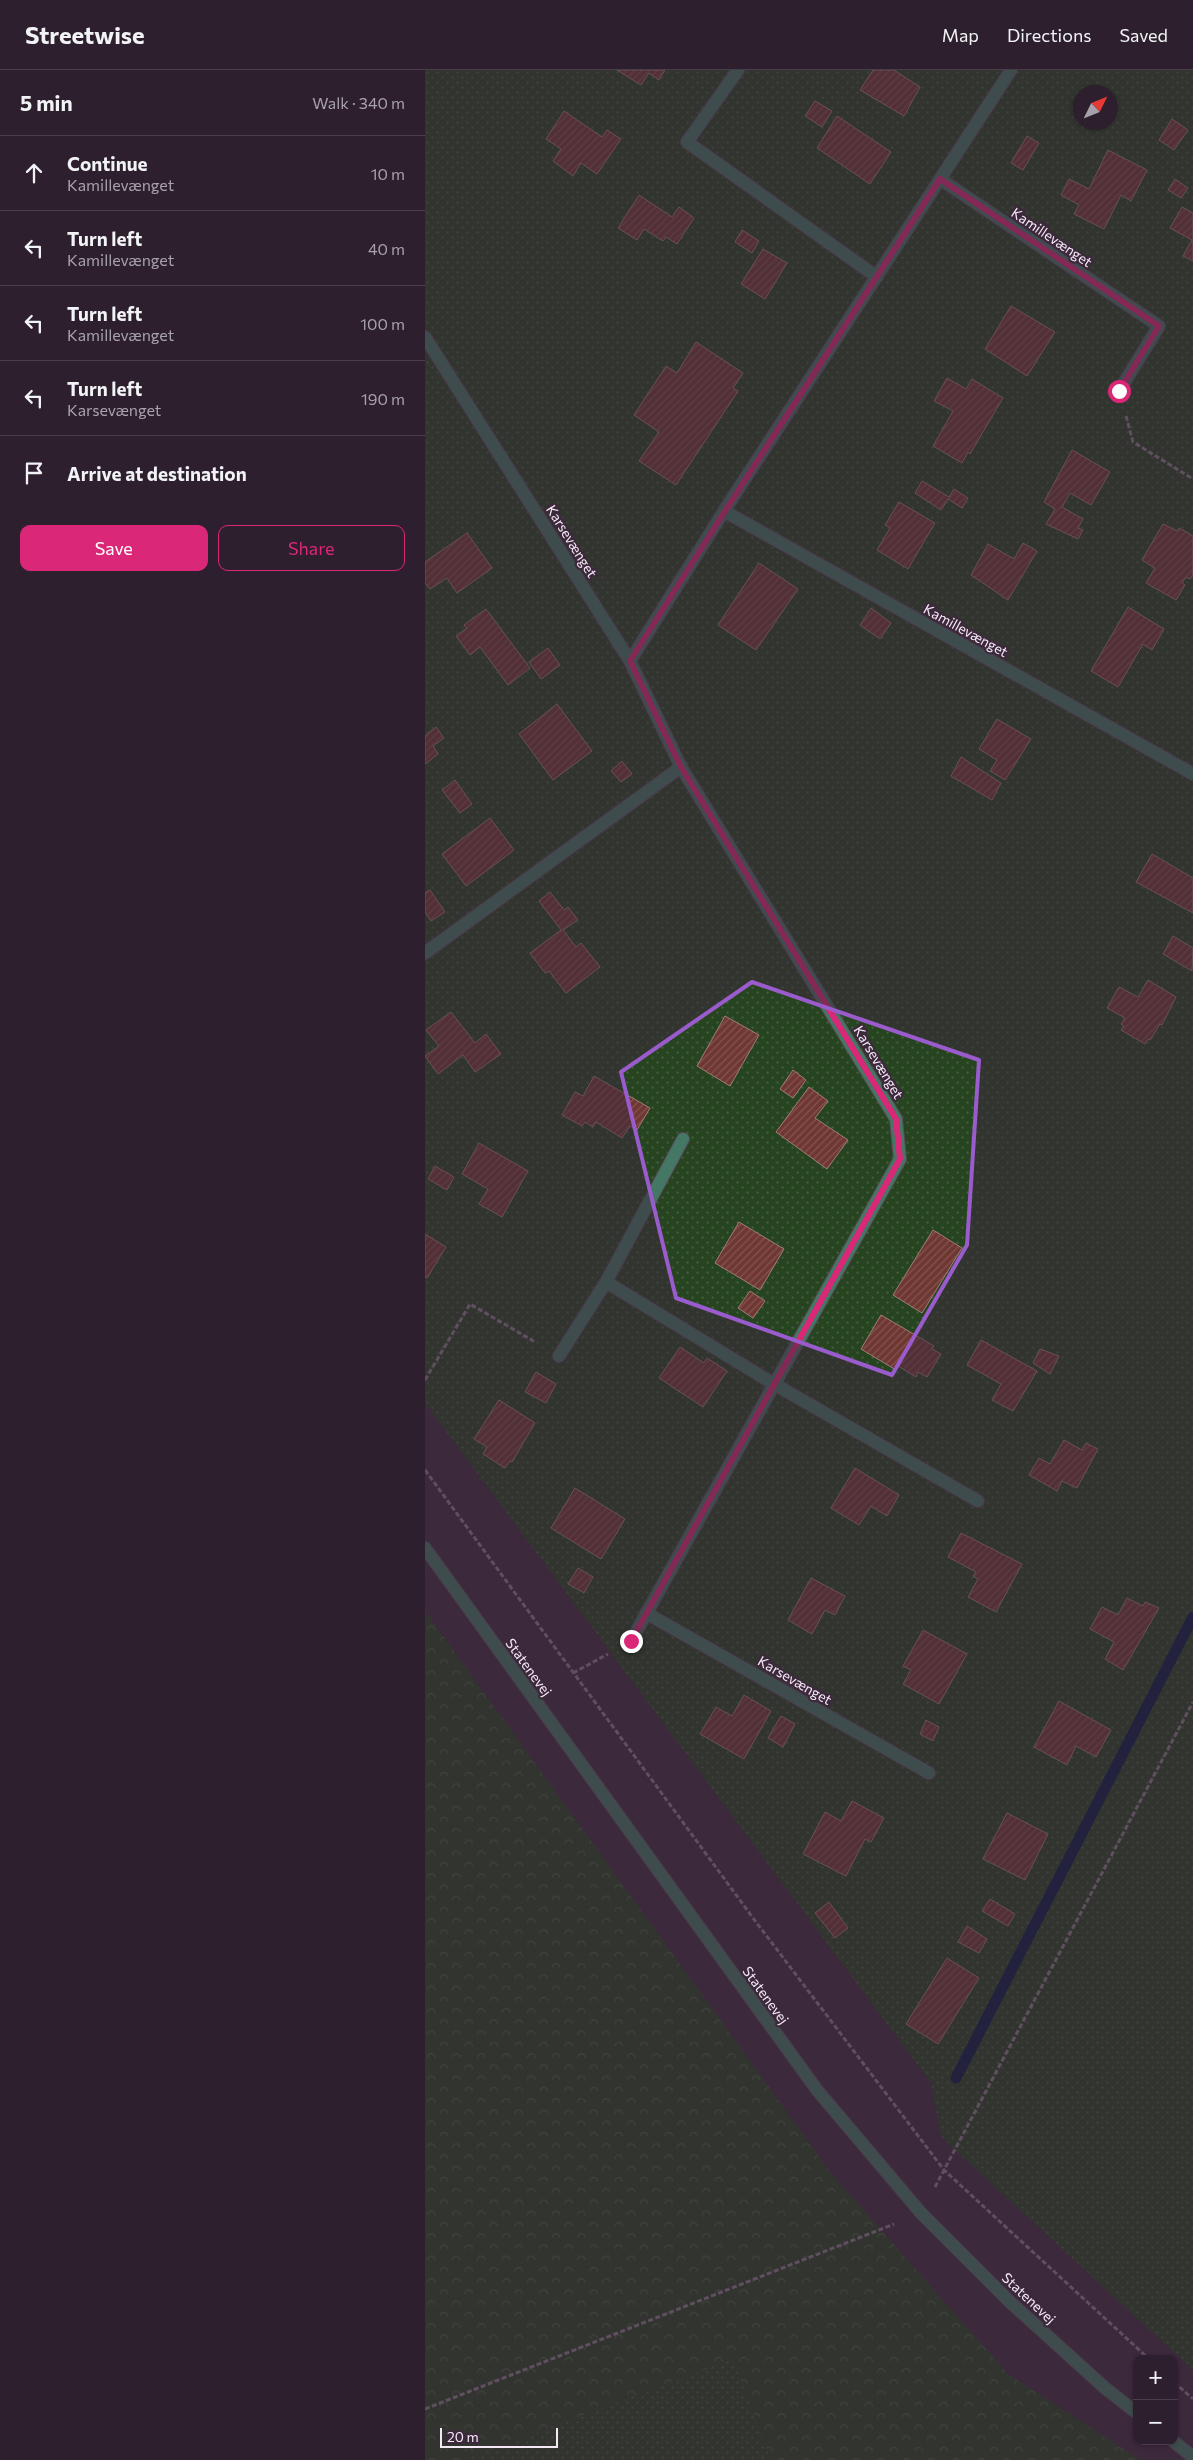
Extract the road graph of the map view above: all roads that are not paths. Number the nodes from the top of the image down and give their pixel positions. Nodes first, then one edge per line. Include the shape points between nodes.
1 (738, 70) edge
2 (1011, 70) edge
3 (940, 179) junction
4 (877, 277) junction
5 (425, 337) edge
6 (1119, 391) road end
7 (725, 511) junction
8 (630, 661) junction
9 (681, 767) junction
10 (1193, 774) edge
11 (425, 953) edge
12 (683, 1139) dead end
13 (606, 1282) junction
14 (559, 1356) road end
15 (774, 1384) junction
16 (978, 1500) dead end
17 (425, 1548) edge
18 (646, 1612) junction
19 (631, 1641) road end
20 (929, 1773) dead end
21 (1133, 2410) edge
22 (1178, 2445) edge
23 (1193, 2457) edge

1 - 4 street via 687,142
2 - 3 street
3 - 4 street
3 - 6 street, Kamillevænget via 1159,326
4 - 7 street
5 - 8 street, Karsevænget
7 - 8 street
7 - 10 street, Kamillevænget
8 - 9 street, Karsevænget
9 - 11 street
9 - 15 street, Karsevænget via 896,1119 900,1159
12 - 13 street
13 - 14 street
13 - 15 street
15 - 16 street
15 - 18 street, Karsevænget
17 - 21 street, Statenevej via 817,2090 921,2213 1010,2302
18 - 19 street, Karsevænget
18 - 20 street, Karsevænget
22 - 23 street

